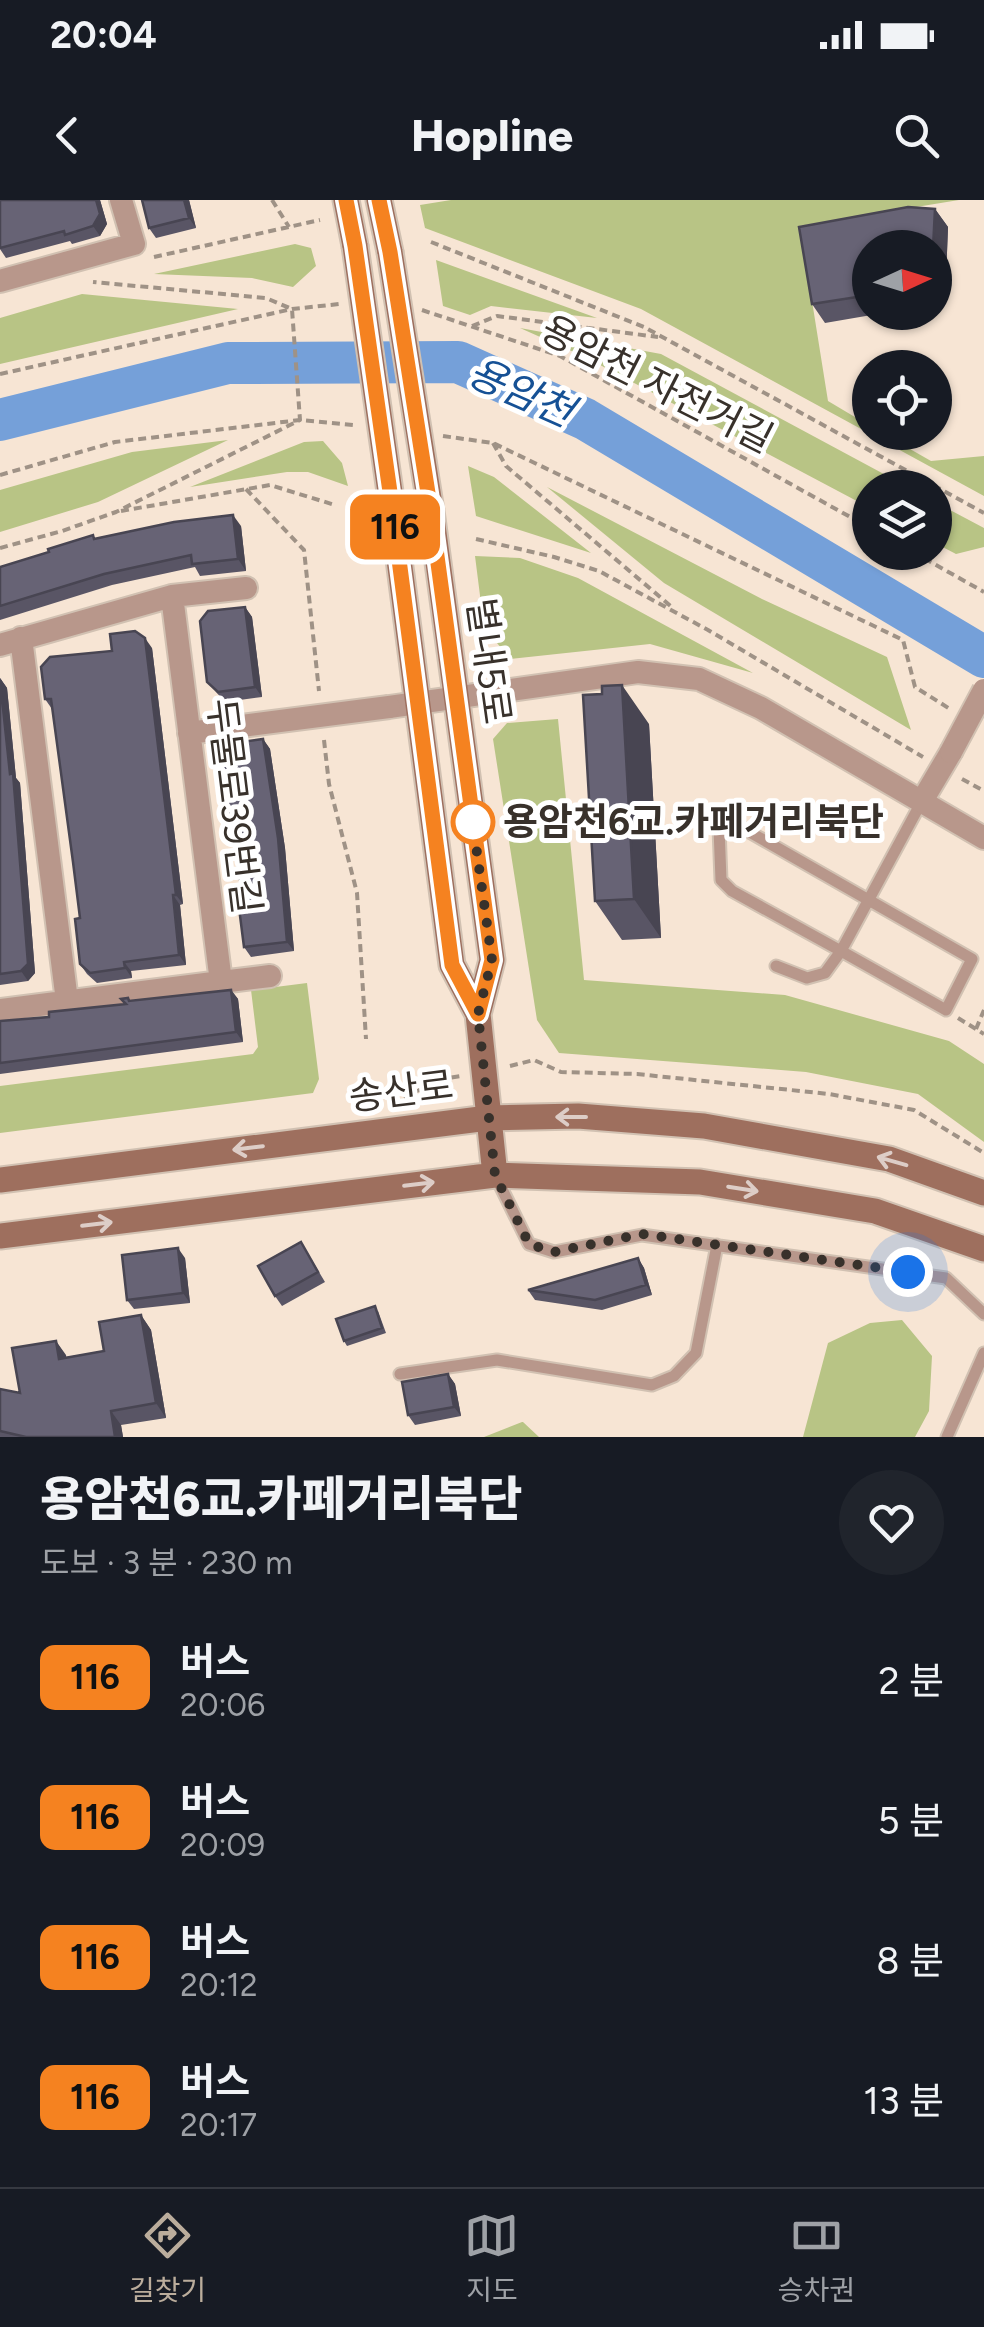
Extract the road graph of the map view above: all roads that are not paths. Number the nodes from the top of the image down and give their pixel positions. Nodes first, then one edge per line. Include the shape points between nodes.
1 (120, 200) edge
2 (346, 200) edge
3 (379, 200) edge
4 (0, 281) edge
5 (246, 588) dead end
6 (172, 596) junction
7 (10, 642) edge
8 (984, 690) edge
9 (455, 697) junction
10 (416, 702) junction
11 (188, 733) junction
12 (922, 801) junction
13 (984, 838) edge
14 (868, 901) junction
15 (841, 951) junction
16 (776, 966) dead end
17 (270, 976) dead end
18 (221, 982) junction
19 (67, 1001) junction
20 (0, 1010) edge
21 (478, 1014) junction
22 (488, 1118) junction
23 (495, 1175) junction
24 (0, 1180) edge
25 (984, 1194) edge
26 (0, 1236) edge
27 (716, 1245) junction
28 (984, 1248) edge
29 (984, 1314) edge
30 (984, 1353) edge
31 (400, 1374) dead end
32 (947, 1437) edge

1 - 4 street via 134,244
2 - 10 street, 별내5로, bridge
3 - 9 street, 별내5로, bridge
5 - 6 street
6 - 7 street
6 - 11 street, 두물로39번길
7 - 19 street
8 - 12 street, bridge
9 - 10 street
9 - 12 street via 638,672 699,679
9 - 21 street, 별내5로 via 492,960
10 - 11 street, bridge
10 - 21 street, 별내5로 via 452,965
11 - 18 street, 두물로39번길
12 - 13 street
12 - 14 lane
14 - 15 lane
14 - 15 lane via 972,959 946,1010
14 - 15 lane via 732,822 719,828 721,880
15 - 16 lane via 825,973 806,978
17 - 18 street
18 - 19 street
19 - 20 street
21 - 22 street, 별내5로
22 - 23 street, 별내5로
22 -> 24 street, 송산로
25 -> 22 street, 송산로 via 889,1159 704,1126 578,1116
26 -> 23 street
23 - 27 lane via 529,1244 554,1252 642,1234
23 -> 28 street via 700,1182 875,1210
27 - 29 lane via 946,1278
27 - 31 lane via 696,1353 674,1376 652,1385 497,1360
30 - 32 lane

